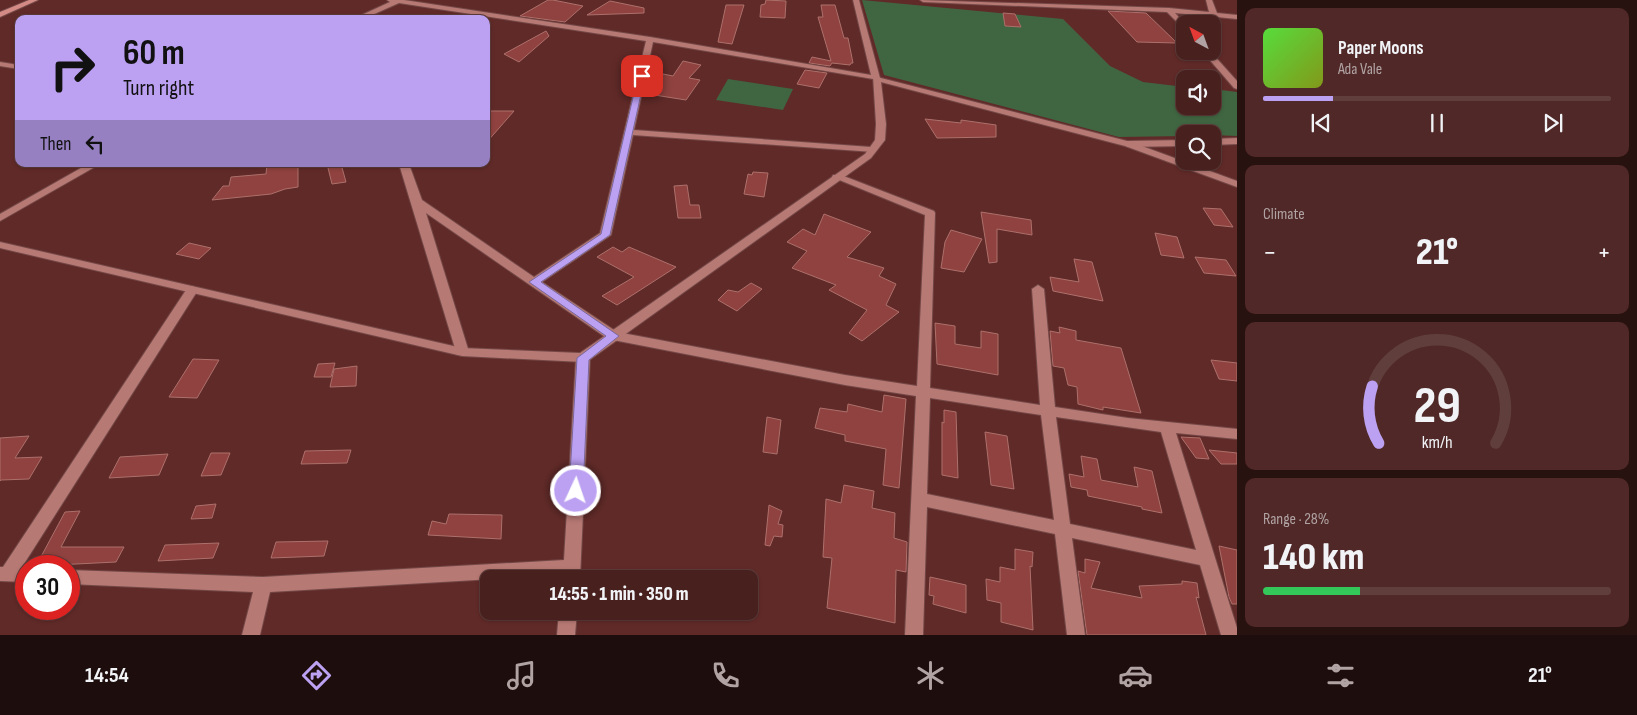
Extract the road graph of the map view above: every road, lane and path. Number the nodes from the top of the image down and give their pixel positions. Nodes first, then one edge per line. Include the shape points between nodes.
1 (35, 0) edge
2 (856, 0) edge
3 (924, 0) edge
4 (1108, 0) edge
5 (1209, 0) edge
6 (393, 1) edge
7 (934, 1) edge
8 (1035, 3) edge
9 (1113, 9) junction
10 (1169, 10) junction
11 (1213, 13) junction
12 (0, 15) edge
13 (364, 15) edge
14 (488, 15) edge
15 (490, 15) edge
16 (1237, 17) edge
17 (1176, 18) edge
18 (650, 39) junction
19 (1214, 60) edge
20 (0, 64) edge
21 (15, 66) edge
22 (876, 78) junction
23 (1237, 86) edge
24 (629, 132) junction
25 (1237, 141) edge
26 (1221, 142) edge
27 (1176, 143) edge
28 (1128, 144) junction
29 (871, 150) junction
30 (90, 167) edge
31 (405, 167) edge
32 (837, 177) junction
33 (1237, 184) edge
34 (418, 202) junction
35 (0, 218) edge
36 (0, 245) edge
37 (534, 282) junction
38 (1038, 289) dead end
39 (192, 290) junction
40 (614, 336) junction
41 (462, 352) junction
42 (583, 358) junction
43 (922, 392) junction
44 (1048, 411) junction
45 (1167, 426) junction
46 (1237, 434) edge
47 (919, 499) junction
48 (1063, 529) junction
49 (1207, 560) junction
50 (571, 570) edge
51 (4, 574) edge
52 (80, 577) edge
53 (480, 577) edge
54 (264, 585) junction
55 (567, 620) edge
56 (251, 635) edge
57 (566, 635) edge
58 (914, 635) edge
59 (1076, 635) edge
60 (1230, 635) edge

1 - 12 main road
2 - 22 street
3 - 7 street
4 - 9 street
5 - 11 street
6 - 13 street
6 - 14 street
7 - 8 street
8 - 9 street
9 - 10 street
10 - 11 street
10 - 17 street
11 - 16 street
15 - 18 street
18 - 22 street
18 - 24 street
19 - 23 street
20 - 21 street
22 - 28 street
22 - 29 street via 880,140
24 - 29 street
24 - 37 street via 605,235
25 - 26 street
27 - 28 street
28 - 33 street
29 - 32 street via 868,156
30 - 35 street
31 - 34 street
32 - 40 street
32 - 43 street via 930,213
34 - 37 street
34 - 41 street
36 - 39 street
37 - 40 street
38 - 44 street
39 - 41 street
39 - 51 street
40 - 42 street
40 - 43 street
41 - 42 street
42 - 50 street
43 - 44 street
43 - 47 street
44 - 45 street
44 - 48 street
45 - 46 street
45 - 49 street
47 - 48 street
47 - 58 street
48 - 49 street
48 - 59 street
49 - 60 street
52 - 54 street
53 - 54 street
54 - 56 street
55 - 57 street

